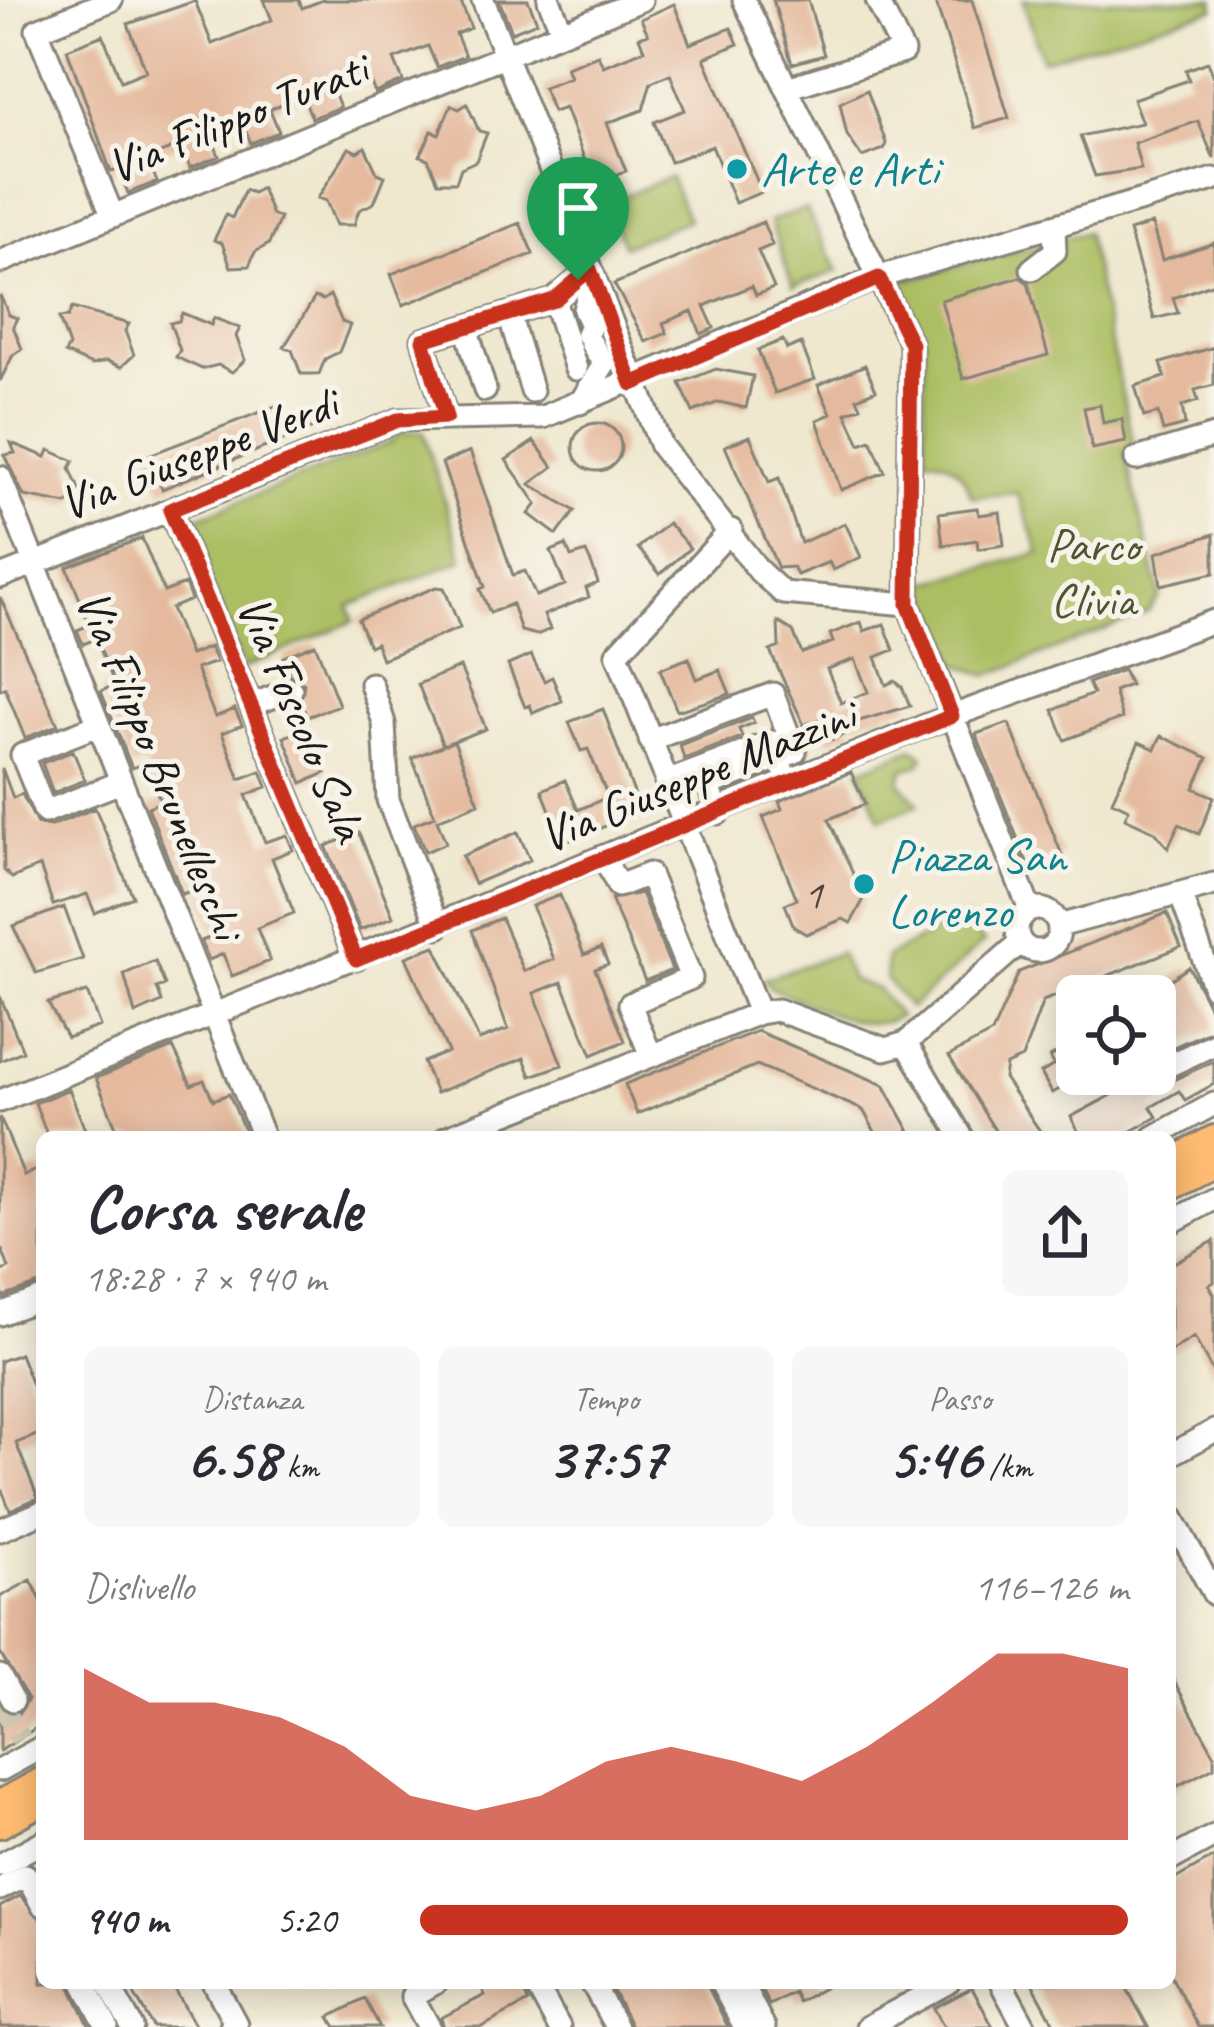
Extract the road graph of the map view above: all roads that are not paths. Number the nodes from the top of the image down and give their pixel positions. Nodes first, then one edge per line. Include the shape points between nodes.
1 (110, 0) edge
2 (483, 0) edge
3 (549, 0) edge
4 (641, 0) edge
5 (744, 0) edge
6 (877, 0) edge
7 (562, 31) junction
8 (504, 53) junction
9 (787, 88) junction
10 (1214, 179) edge
11 (112, 214) junction
12 (1054, 226) junction
13 (0, 262) edge
14 (1032, 269) dead end
15 (591, 273) junction
16 (879, 278) junction
17 (554, 300) junction
18 (509, 314) junction
19 (466, 327) junction
20 (576, 369) dead end
21 (632, 384) junction
22 (485, 390) dead end
23 (532, 391) dead end
24 (580, 403) junction
25 (446, 417) junction
26 (1214, 436) edge
27 (1136, 459) dead end
28 (0, 477) edge
29 (170, 510) junction
30 (731, 530) junction
31 (34, 562) junction
32 (0, 577) edge
33 (908, 604) junction
34 (1214, 621) edge
35 (371, 683) dead end
36 (291, 690) dead end
37 (251, 705) junction
38 (952, 716) junction
39 (700, 721) junction
40 (98, 724) junction
41 (650, 740) junction
42 (780, 745) junction
43 (716, 763) junction
44 (121, 782) junction
45 (666, 782) junction
46 (788, 784) junction
47 (718, 813) junction
48 (683, 826) junction
49 (605, 859) junction
50 (1214, 884) edge
51 (1180, 893) junction
52 (1030, 910) junction
53 (1059, 926) junction
54 (438, 927) junction
55 (1021, 942) junction
56 (356, 959) junction
57 (1214, 988) edge
58 (759, 1013) junction
59 (215, 1015) junction
60 (906, 1042) junction
61 (1214, 1044) edge
62 (651, 1056) junction
63 (1176, 1062) edge
64 (0, 1101) edge
65 (1214, 1104) edge
66 (261, 1131) edge
67 (462, 1131) edge
68 (958, 1131) edge
69 (1165, 1131) edge
70 (1214, 1138) edge
71 (1176, 1159) edge
72 (1214, 1163) edge
73 (1176, 1184) edge
74 (1214, 1199) edge
75 (1176, 1220) edge
76 (36, 1300) edge
77 (0, 1314) edge
78 (1214, 1432) edge
79 (1176, 1452) edge
80 (36, 1515) edge
81 (1176, 1524) edge
82 (0, 1529) edge
83 (1214, 1594) edge
84 (0, 1676) edge
85 (5, 1702) edge
86 (33, 1743) edge
87 (0, 1770) edge
88 (36, 1783) edge
89 (0, 1803) edge
90 (36, 1805) edge
91 (0, 1825) edge
92 (1214, 1836) edge
93 (27, 1857) edge
94 (1176, 1857) edge
95 (36, 1886) edge
96 (0, 1889) edge
97 (87, 1989) edge
98 (112, 1989) edge
99 (217, 1989) edge
100 (424, 1989) edge
101 (539, 1989) edge
102 (595, 1989) edge
103 (724, 1989) edge
104 (744, 1989) edge
105 (937, 1989) edge
106 (1004, 1989) edge
107 (107, 2027) edge
108 (132, 2027) edge
109 (230, 2027) edge
110 (429, 2027) edge
111 (560, 2027) edge
112 (616, 2027) edge
113 (745, 2027) edge
114 (764, 2027) edge
115 (868, 2027) edge
116 (1025, 2027) edge

1 - 11 street via 37,30
2 - 8 street
3 - 7 street
4 - 7 street, Via Filippo Turati
5 - 9 street
6 - 9 street via 903,52
7 - 8 street, Via Filippo Turati
8 - 11 street, Via Filippo Turati
8 - 15 street
9 - 16 street
10 - 12 street, Via Giuseppe Verdi
11 - 13 street, Via Filippo Turati
12 - 14 street via 1054,251
12 - 16 street, Via Giuseppe Verdi
15 - 17 street
15 - 21 street
15 - 24 street via 584,310 604,364
16 - 21 street, Via Giuseppe Verdi
16 - 33 street via 912,357
17 - 18 street
17 - 20 street
18 - 19 street
18 - 23 street
19 - 22 street
19 - 25 street via 423,340
21 - 24 street, Via Giuseppe Verdi
21 - 30 street via 662,446
24 - 25 street, Via Giuseppe Verdi via 543,417
25 - 29 street, Via Giuseppe Verdi via 398,420
26 - 27 street
28 - 31 street, Via Filippo Brunelleschi
29 - 31 street, Via Giuseppe Verdi
29 - 37 street, Via Foscolo Sala
30 - 33 street via 783,593
30 - 41 street via 617,654
31 - 32 street, Via Giuseppe Verdi
31 - 40 street, Via Filippo Brunelleschi
33 - 38 street
34 - 38 street, Via Giuseppe Mazzini
35 - 54 street via 384,723 388,800
36 - 37 street
37 - 56 street, Via Foscolo Sala
38 - 46 street, Via Giuseppe Mazzini
38 - 52 street
39 - 41 street
39 - 42 street via 773,694
39 - 43 street
40 - 44 street, Via Filippo Brunelleschi
40 - 44 street via 22,754 37,793 45,812
41 - 45 street
42 - 43 street
42 - 46 street
42 - 47 street via 709,784
43 - 45 street
44 - 59 street, Via Filippo Brunelleschi
45 - 48 street
46 - 47 street, Via Giuseppe Mazzini
47 - 48 street, Via Giuseppe Mazzini
48 - 49 street, Via Giuseppe Mazzini
48 - 58 street
49 - 54 street, Via Giuseppe Mazzini
49 - 62 street via 618,886 649,874 691,978 630,1004
50 - 51 street
51 - 53 street
51 - 57 street
52 - 53 street via 1048,911
52 - 55 street via 1018,924
53 - 55 street via 1047,950
54 - 56 street, Via Giuseppe Mazzini
55 - 60 street
56 - 59 street, Via Giuseppe Mazzini via 327,978
58 - 60 street via 777,1010 885,1049
58 - 62 street
59 - 64 street, Via Giuseppe Mazzini
59 - 66 street, Via Filippo Brunelleschi
60 - 68 street
61 - 63 street
62 - 67 street
65 - 69 street
70 - 71 main road
72 - 73 main road
74 - 75 street
76 - 77 street
78 - 79 street
80 - 82 street
81 - 83 street
84 - 85 street
86 - 87 street
88 - 89 main road
90 - 91 main road
92 - 94 street
93 - 95 street
93 - 96 street
97 - 107 street
98 - 108 street
99 - 109 street via 236,2024
100 - 110 street via 412,1996
101 - 111 street
102 - 112 street
103 - 113 street
104 - 114 street
105 - 115 street
106 - 116 street

